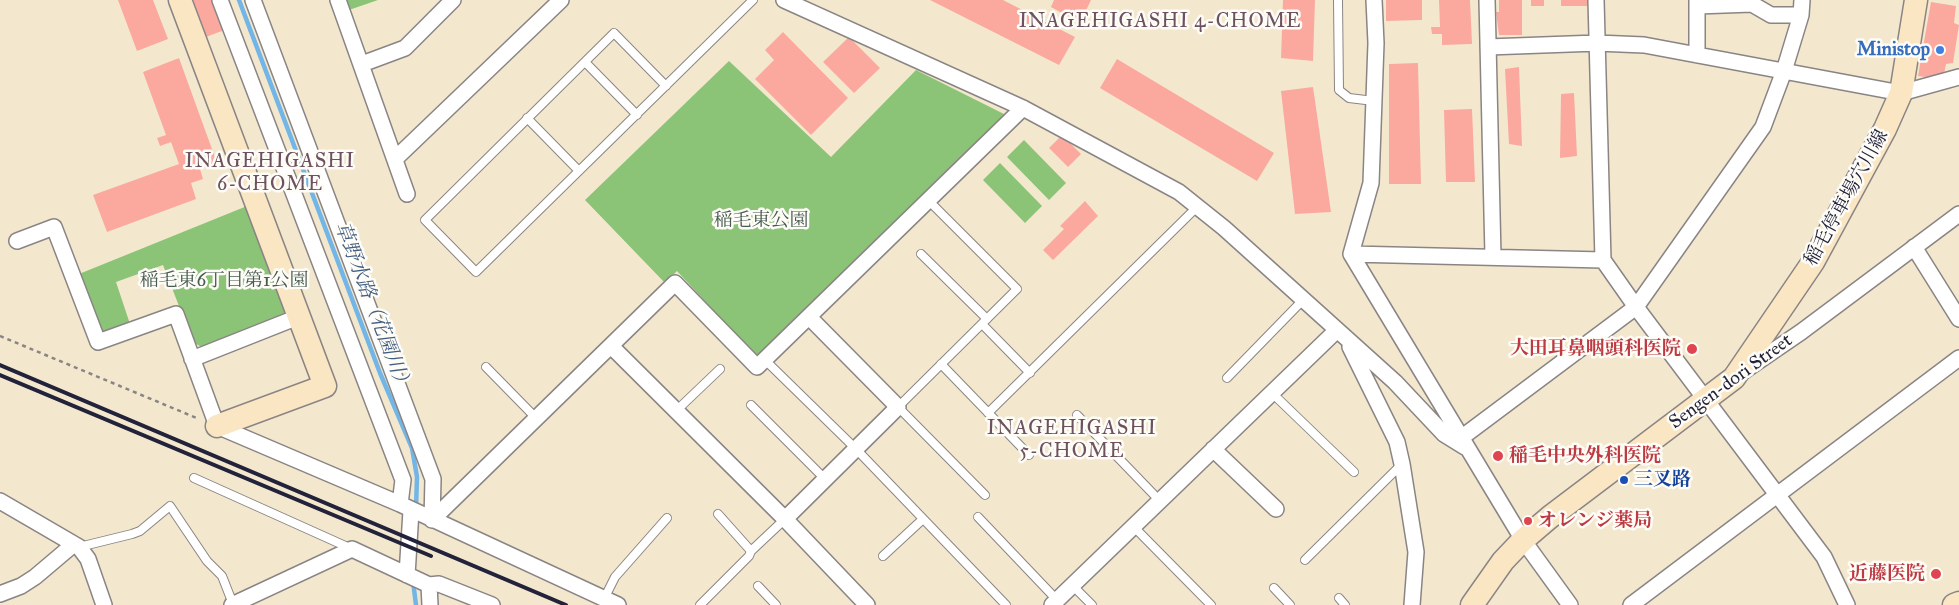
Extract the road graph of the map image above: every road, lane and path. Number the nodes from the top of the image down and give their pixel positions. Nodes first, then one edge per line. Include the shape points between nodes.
1 (180, 0) edge
2 (220, 0) edge
3 (253, 0) edge
4 (338, 0) edge
5 (453, 0) edge
6 (561, 0) edge
7 (753, 0) edge
8 (784, 0) edge
9 (1338, 0) edge
10 (1374, 0) edge
11 (1487, 0) edge
12 (1596, 0) edge
13 (1916, 0) edge
14 (1697, 3) edge
15 (1802, 7) edge
16 (1597, 43) junction
17 (1488, 46) junction
18 (1698, 55) junction
19 (585, 62) junction
20 (362, 64) junction
21 (1784, 71) junction
22 (1959, 77) edge
23 (666, 86) junction
24 (1901, 93) junction
25 (1374, 101) junction
26 (1023, 108) junction
27 (637, 114) junction
28 (527, 118) junction
29 (395, 159) junction
30 (579, 171) junction
31 (407, 194) dead end
32 (929, 201) junction
33 (1198, 206) junction
34 (1959, 214) edge
35 (17, 242) dead end
36 (1914, 247) junction
37 (921, 254) dead end
38 (1351, 254) junction
39 (1494, 256) junction
40 (1603, 260) junction
41 (1303, 300) junction
42 (1636, 307) junction
43 (298, 317) junction
44 (809, 317) junction
45 (1959, 319) edge
46 (984, 322) junction
47 (1342, 335) junction
48 (0, 336) edge
49 (610, 346) junction
50 (1959, 358) edge
51 (192, 359) junction
52 (765, 360) junction
53 (941, 364) junction
54 (486, 367) dead end
55 (720, 369) dead end
56 (1030, 373) junction
57 (1227, 378) dead end
58 (1734, 378) junction
59 (1272, 393) junction
60 (1706, 399) junction
61 (751, 405) dead end
62 (898, 407) junction
63 (677, 410) junction
64 (988, 413) junction
65 (1077, 415) dead end
66 (536, 418) junction
67 (217, 426) junction
68 (1463, 443) junction
69 (856, 449) junction
70 (1213, 449) junction
71 (1029, 455) dead end
72 (1402, 464) junction
73 (1354, 472) dead end
74 (194, 478) dead end
75 (825, 479) junction
76 (1778, 494) junction
77 (985, 495) dead end
78 (1160, 500) junction
79 (0, 501) edge
80 (405, 508) junction
81 (1276, 509) dead end
82 (718, 514) dead end
83 (978, 517) dead end
84 (667, 518) dead end
85 (785, 519) junction
86 (923, 519) junction
87 (432, 520) junction
88 (1133, 526) junction
89 (1523, 540) junction
90 (76, 546) junction
91 (352, 548) junction
92 (751, 550) junction
93 (882, 556) dead end
94 (1305, 560) dead end
95 (407, 575) junction
96 (429, 585) junction
97 (1072, 585) junction
98 (758, 586) dead end
99 (1274, 588) dead end
100 (0, 594) edge
101 (1339, 598) dead end
102 (604, 599) junction
103 (1054, 603) edge
104 (1959, 603) edge
105 (104, 605) edge
106 (233, 605) edge
107 (430, 605) edge
108 (492, 605) edge
109 (618, 605) edge
110 (700, 605) edge
111 (776, 605) edge
112 (867, 605) edge
113 (1006, 605) edge
114 (1092, 605) edge
115 (1211, 605) edge
116 (1290, 605) edge
117 (1345, 605) edge
118 (1412, 605) edge
119 (1472, 605) edge
120 (1570, 605) edge
121 (1631, 605) edge
122 (1847, 605) edge
123 (1954, 605) edge

1 - 43 main road
2 - 80 street via 403,480
3 - 87 street via 433,479
4 - 20 street
5 - 20 street via 405,48
6 - 29 street
7 - 23 lane
8 - 26 street
9 - 25 lane via 1338,90 1349,98
10 - 25 street
11 - 17 street
12 - 16 street
13 - 24 main road, 稲毛停車場穴川線
14 - 15 street via 1752,4 1772,15
14 - 18 street
15 - 21 street
16 - 17 street
16 - 18 street via 1644,45
16 - 40 street
17 - 39 street
18 - 21 street
19 - 23 lane via 614,33
19 - 27 lane
19 - 28 lane
20 - 29 street
21 - 24 street
21 - 42 street via 1763,127
22 - 24 street
23 - 27 lane
24 - 58 main road, 稲毛停車場穴川線 via 1868,163 1813,262
25 - 38 street via 1371,183
26 - 32 street
26 - 33 street via 1179,192
27 - 30 lane
28 - 30 lane
28 - 30 lane via 425,220 450,246 476,272
29 - 31 street
32 - 44 street
32 - 46 lane via 1017,289
33 - 41 street
33 - 56 lane
34 - 36 street, Sengen-dori Street
35 - 51 street via 54,227 98,342 176,314
36 - 45 street
36 - 58 street, Sengen-dori Street
37 - 46 lane
38 - 39 street
38 - 68 street
39 - 40 street
40 - 42 street
41 - 47 street
41 - 57 lane
42 - 60 street
42 - 68 street
43 - 51 street
43 - 67 main road via 325,386
44 - 52 street
44 - 62 street
46 - 53 lane
46 - 56 lane
47 - 59 street
47 - 68 street via 1395,382 1444,434
47 - 72 street via 1397,442
48 - 67 path
49 - 52 street via 675,282 757,367
49 - 63 street
49 - 66 street
50 - 76 street
51 - 67 street
52 - 69 lane
53 - 62 lane
53 - 64 lane
54 - 66 lane
55 - 63 lane
56 - 64 lane
58 - 60 main road, Sengen-dori Street
59 - 70 street
59 - 73 lane
60 - 76 street
60 - 89 main road, Sengen-dori Street
61 - 75 lane
62 - 69 street
62 - 77 lane
63 - 85 street
64 - 71 lane
65 - 78 lane
66 - 87 street
67 - 80 street
68 - 89 street
69 - 75 street
69 - 86 lane
70 - 78 street
70 - 81 street
72 - 94 lane
72 - 118 street via 1416,552
74 - 91 lane
75 - 85 street
76 - 121 street
76 - 122 street via 1824,557
78 - 88 street
79 - 90 street
80 - 87 street
80 - 95 street
82 - 92 lane
83 - 103 lane
84 - 102 lane via 615,577
85 - 92 lane
85 - 112 street
86 - 93 lane
86 - 113 lane
87 - 102 street
88 - 97 street
88 - 115 lane
89 - 119 main road, Sengen-dori Street via 1503,561
89 - 120 street
90 - 100 street via 28,582
90 - 105 street via 88,559
90 - 106 lane via 140,531 170,506 207,562 222,576
91 - 95 street
91 - 106 street
92 - 110 lane via 749,556
95 - 96 street
96 - 107 street
96 - 108 street via 439,584
97 - 103 street
97 - 114 lane
98 - 111 lane
99 - 116 lane
101 - 117 lane
102 - 109 street
104 - 123 main road

